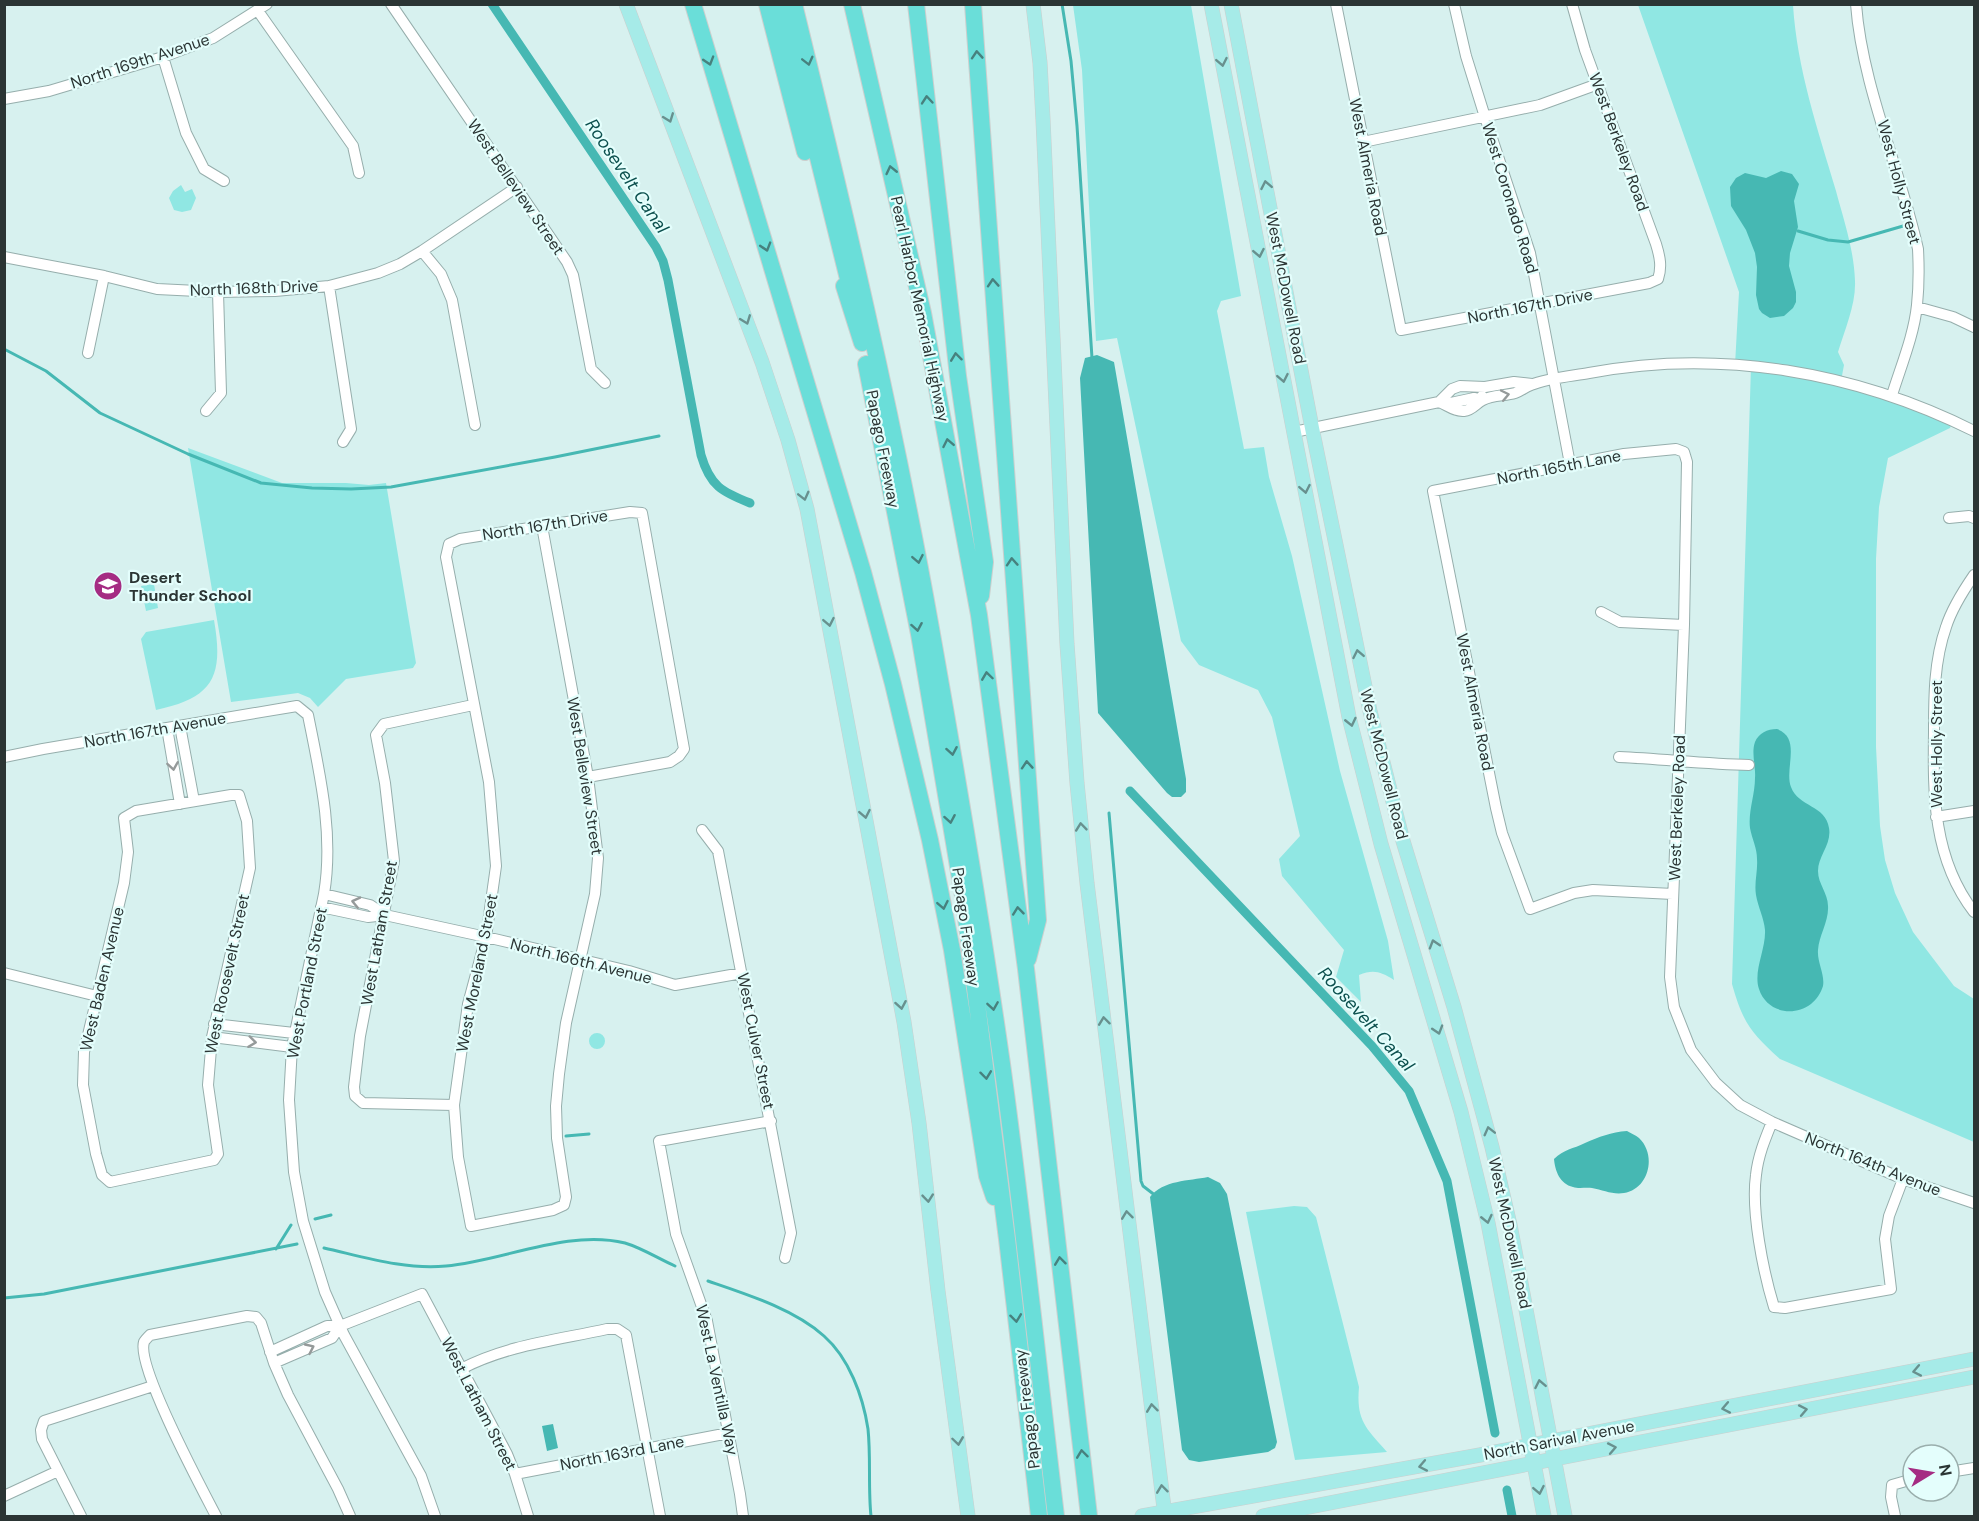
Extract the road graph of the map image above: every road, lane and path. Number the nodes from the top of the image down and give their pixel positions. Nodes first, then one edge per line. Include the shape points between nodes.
1 (391, 4) edge
2 (626, 4) edge
3 (693, 4) edge
4 (767, 4) edge
5 (780, 4) edge
6 (794, 4) edge
7 (852, 4) edge
8 (916, 4) edge
9 (973, 4) edge
10 (1033, 4) edge
11 (1211, 4) edge
12 (1231, 4) edge
13 (1335, 4) edge
14 (1454, 4) edge
15 (1572, 4) edge
16 (1856, 4) edge
17 (263, 8) edge
18 (163, 57) junction
19 (1598, 84) junction
20 (4, 99) edge
21 (1485, 117) junction
22 (1363, 142) junction
23 (359, 173) dead end
24 (224, 181) dead end
25 (517, 187) junction
26 (422, 251) junction
27 (4, 257) edge
28 (104, 276) junction
29 (1658, 279) joint
30 (329, 286) junction
31 (218, 292) junction
32 (1541, 304) junction
33 (1917, 307) junction
34 (1974, 327) edge
35 (1401, 330) joint
36 (862, 343) junction
37 (88, 353) dead end
38 (1554, 380) junction
39 (605, 383) dead end
40 (1532, 384) junction
41 (1480, 388) junction
42 (1892, 395) junction
43 (1483, 400) junction
44 (1442, 403) junction
45 (206, 411) dead end
46 (475, 425) dead end
47 (1312, 428) junction
48 (1974, 431) edge
49 (1294, 432) junction
50 (343, 442) dead end
51 (1684, 452) joint
52 (1570, 464) junction
53 (1433, 491) joint
54 (1949, 518) dead end
55 (1974, 518) edge
56 (542, 526) junction
57 (449, 544) joint
58 (1974, 575) edge
59 (1601, 612) dead end
60 (979, 615) junction
61 (1683, 625) junction
62 (473, 705) junction
63 (304, 711) joint
64 (180, 726) junction
65 (167, 728) junction
66 (1619, 757) dead end
67 (4, 758) edge
68 (1678, 760) junction
69 (1749, 765) dead end
70 (588, 777) junction
71 (194, 801) junction
72 (180, 804) junction
73 (1974, 811) edge
74 (1936, 817) junction
75 (702, 830) dead end
76 (324, 894) junction
77 (1673, 894) junction
78 (321, 907) junction
79 (1974, 912) edge
80 (385, 915) junction
81 (486, 937) junction
82 (580, 959) junction
83 (1026, 969) junction
84 (4, 973) edge
85 (742, 973) junction
86 (97, 996) junction
87 (214, 1024) junction
88 (294, 1033) junction
89 (212, 1037) junction
90 (292, 1047) junction
91 (454, 1105) junction
92 (771, 1120) junction
93 (1772, 1122) junction
94 (218, 1154) joint
95 (1903, 1179) junction
96 (1974, 1203) edge
97 (471, 1226) joint
98 (1007, 1239) junction
99 (785, 1257) dead end
100 (340, 1326) junction
101 (270, 1352) junction
102 (1974, 1359) edge
103 (274, 1364) junction
104 (461, 1369) junction
105 (1974, 1377) edge
106 (153, 1386) junction
107 (729, 1433) junction
108 (1551, 1442) junction
109 (1530, 1446) junction
110 (647, 1447) junction
111 (1554, 1459) junction
112 (1534, 1463) junction
113 (58, 1471) junction
114 (515, 1474) junction
115 (1901, 1482) edge
116 (4, 1496) edge
117 (1164, 1514) edge
118 (1089, 1515) edge
119 (81, 1516) edge
120 (216, 1516) edge
121 (350, 1516) edge
122 (435, 1516) edge
123 (528, 1516) edge
124 (660, 1516) edge
125 (743, 1516) edge
126 (968, 1516) edge
127 (1039, 1516) edge
128 (1056, 1516) edge
129 (1142, 1516) edge
130 (1263, 1516) edge
131 (1544, 1516) edge
132 (1565, 1516) edge
133 (1895, 1516) edge

1 - 25 street, West Belleview Street
2 -> 126 main road via 762,362 807,510 904,1022
3 -> 98 highway via 896,693 958,985 987,1176
4 - 36 highway via 819,207
5 - 36 highway
6 -> 128 highway via 855,257 932,633 1002,1067
60 -> 7 highway, Pearl Harbor Memorial Highway via 923,313
60 -> 8 highway via 985,562 958,376
83 -> 9 highway via 1038,920
117 -> 10 main road via 1075,763 1043,120
11 -> 49 main road, West McDowell Road
47 -> 12 main road, West McDowell Road
13 - 22 street, West Almeria Road
14 - 21 street, West Coronado Road
15 - 19 street, West Berkeley Road
16 - 33 street, West Holly Street via 1866,68 1912,223 1919,275
17 - 18 street, North 169th Avenue via 213,38
17 - 23 street via 353,146
18 - 20 street, North 169th Avenue via 49,91
18 - 24 street via 186,132 204,169
19 - 21 street via 1540,105
19 - 29 street, West Berkeley Road via 1656,244 1661,270
21 - 22 street
21 - 32 street, West Coronado Road via 1530,253
22 - 35 street, West Almeria Road
25 - 26 street, North 168th Drive
25 - 39 street, West Belleview Street via 573,275 591,369
26 - 30 street, North 168th Drive via 378,273
26 - 46 street via 441,274 452,300
27 - 28 street, North 168th Drive
28 - 31 street, North 168th Drive via 157,289
28 - 37 street
29 - 32 street, North 167th Drive
30 - 31 street, North 168th Drive
30 - 50 street via 351,429
31 - 45 street via 221,393
32 - 35 street, North 167th Drive
32 - 38 street, West Coronado Road
33 - 34 street
33 - 42 street, West Holly Street
36 -> 98 highway, Papago Freeway via 916,622 964,902
38 - 40 street
38 - 42 street via 1644,366 1735,364 1813,375
38 - 52 street, West Coronado Road
40 - 41 street via 1514,382
43 -> 40 street via 1517,393
41 - 43 street
41 - 44 street via 1470,385 1452,389
42 - 48 street
43 - 44 street
44 - 47 street
47 - 49 street
108 -> 47 main road, West McDowell Road via 1501,1183 1476,1082 1389,791
49 -> 109 main road, West McDowell Road via 1352,728 1387,866 1461,1112 1490,1234
51 - 52 street, North 165th Lane via 1638,453
51 - 61 street, West Berkeley Road via 1687,462
52 - 53 street, North 165th Lane
53 - 77 street, West Almeria Road via 1496,808 1530,909 1593,890
54 - 55 street
56 - 57 street, North 167th Drive
56 - 70 street, West Belleview Street
56 - 70 street, North 167th Drive via 642,513 684,749 670,762
57 - 62 street, West Moreland Street via 446,557
58 - 74 street, West Holly Street via 1946,626 1936,669
59 - 61 street via 1620,622
83 -> 60 highway
61 - 68 street, West Berkeley Road
62 - 80 street, West Latham Street via 384,724 376,735 394,861
62 - 81 street, West Moreland Street via 489,782 496,866
63 - 64 street, North 167th Avenue via 297,706
63 - 76 street, West Portland Street via 311,730 327,824
64 - 65 street, North 167th Avenue
64 - 71 street
65 - 67 street, North 167th Avenue
65 -> 72 street
66 - 68 street
68 - 69 street
68 - 77 street, West Berkeley Road
70 - 82 street, West Belleview Street via 598,858
71 - 72 street
71 - 87 street, West Roosevelt Street via 239,795 247,821 250,868
72 - 86 street, West Baden Avenue via 124,818 127,862
73 - 74 street
74 - 79 street, West Holly Street via 1954,879
75 - 85 street, West Culver Street via 718,851
76 - 78 street, West Portland Street
80 -> 76 street, North 166th Avenue via 370,905
77 - 93 street, West Berkeley Road via 1670,977 1683,1034 1701,1065 1728,1096
78 - 80 street, North 166th Avenue via 368,917
78 - 88 street, West Portland Street
80 - 81 street, North 166th Avenue
80 - 91 street, West Latham Street via 360,1036 355,1096 363,1103
81 - 82 street, North 166th Avenue
81 - 91 street, West Moreland Street via 468,1004
82 - 85 street, North 166th Avenue via 675,985
82 - 97 street, West Belleview Street via 563,1042 556,1106 564,1205
118 -> 83 highway
84 - 86 street
85 - 92 street, West Culver Street
86 - 94 street, West Baden Avenue via 84,1052 83,1085 102,1175 110,1182 214,1160
87 - 88 street
87 - 89 street, West Roosevelt Street
88 - 90 street, West Portland Street
89 -> 90 street
89 - 94 street, West Roosevelt Street via 208,1085
90 - 100 street, West Portland Street via 294,1172 303,1221
91 - 97 street, West Moreland Street via 458,1156
92 - 99 street, West Culver Street via 791,1233
92 - 107 street, West La Ventilla Way via 659,1142 676,1234 707,1321
93 - 95 street, North 164th Avenue
93 - 95 street via 1758,1160 1754,1190 1774,1307 1891,1289 1885,1239
95 - 96 street, North 164th Avenue
98 -> 127 highway, Papago Freeway
100 - 101 street via 327,1326
103 -> 100 street via 332,1338
100 - 104 street, West Latham Street via 422,1294
100 - 122 street, West Portland Street via 421,1476
101 - 103 street
101 - 106 street via 256,1317 150,1335 144,1341 144,1350
102 -> 108 main road, North Sarival Avenue
103 - 121 street
104 - 110 street via 517,1347 617,1329 626,1335
104 - 114 street, West Latham Street
111 -> 105 main road, North Sarival Avenue
106 - 113 street via 44,1421 42,1439
106 - 120 street
107 - 110 street, North 163rd Lane
107 - 125 street, West La Ventilla Way
108 - 109 main road, North Sarival Avenue
108 - 111 main road, West McDowell Road
109 - 112 main road, West McDowell Road
109 -> 117 main road, North Sarival Avenue
110 - 114 street, North 163rd Lane
110 - 124 street
111 - 112 main road, North Sarival Avenue
111 - 132 main road, West McDowell Road
112 - 130 main road, North Sarival Avenue
112 -> 131 main road, West McDowell Road
113 - 116 street
113 - 119 street
114 - 123 street, West Latham Street
115 - 133 street via 1892,1485
117 - 129 main road, North Sarival Avenue

